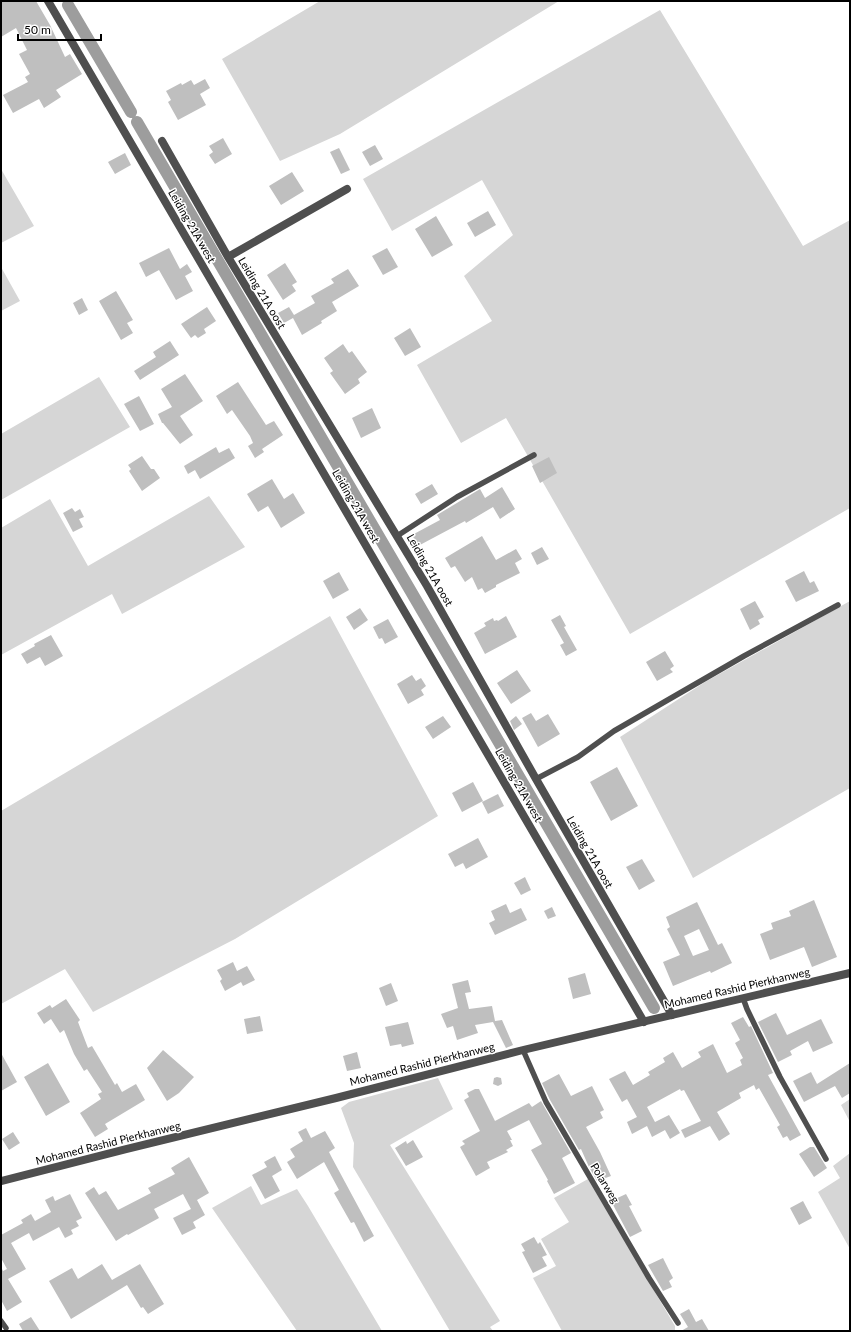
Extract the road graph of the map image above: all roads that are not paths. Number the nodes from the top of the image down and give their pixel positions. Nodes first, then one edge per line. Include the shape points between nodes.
1 (48, 1) edge
2 (162, 141) dead end
3 (347, 190) dead end
4 (228, 257) junction
5 (534, 455) dead end
6 (397, 536) junction
7 (838, 605) dead end
8 (536, 780) junction
9 (850, 973) edge
10 (743, 998) junction
11 (672, 1015) junction
12 (644, 1022) junction
13 (523, 1050) junction
14 (826, 1159) dead end
15 (1, 1181) edge
16 (1, 1321) edge
17 (678, 1323) dead end
18 (6, 1328) dead end

1 - 12 street, Leiding 21A west
2 - 4 street, Leiding 21A oost
3 - 4 street
4 - 6 street, Leiding 21A oost
5 - 6 lane via 457,497
6 - 8 street, Leiding 21A oost
7 - 8 lane via 614,731 578,757
8 - 11 street, Leiding 21A oost
9 - 10 street, Mohamed Rashid Pierkhanweg
10 - 11 street, Mohamed Rashid Pierkhanweg
10 - 14 lane via 780,1077
11 - 12 street, Mohamed Rashid Pierkhanweg
12 - 13 street, Mohamed Rashid Pierkhanweg
13 - 15 street, Mohamed Rashid Pierkhanweg
13 - 17 lane, Polarweg via 546,1102
16 - 18 lane

